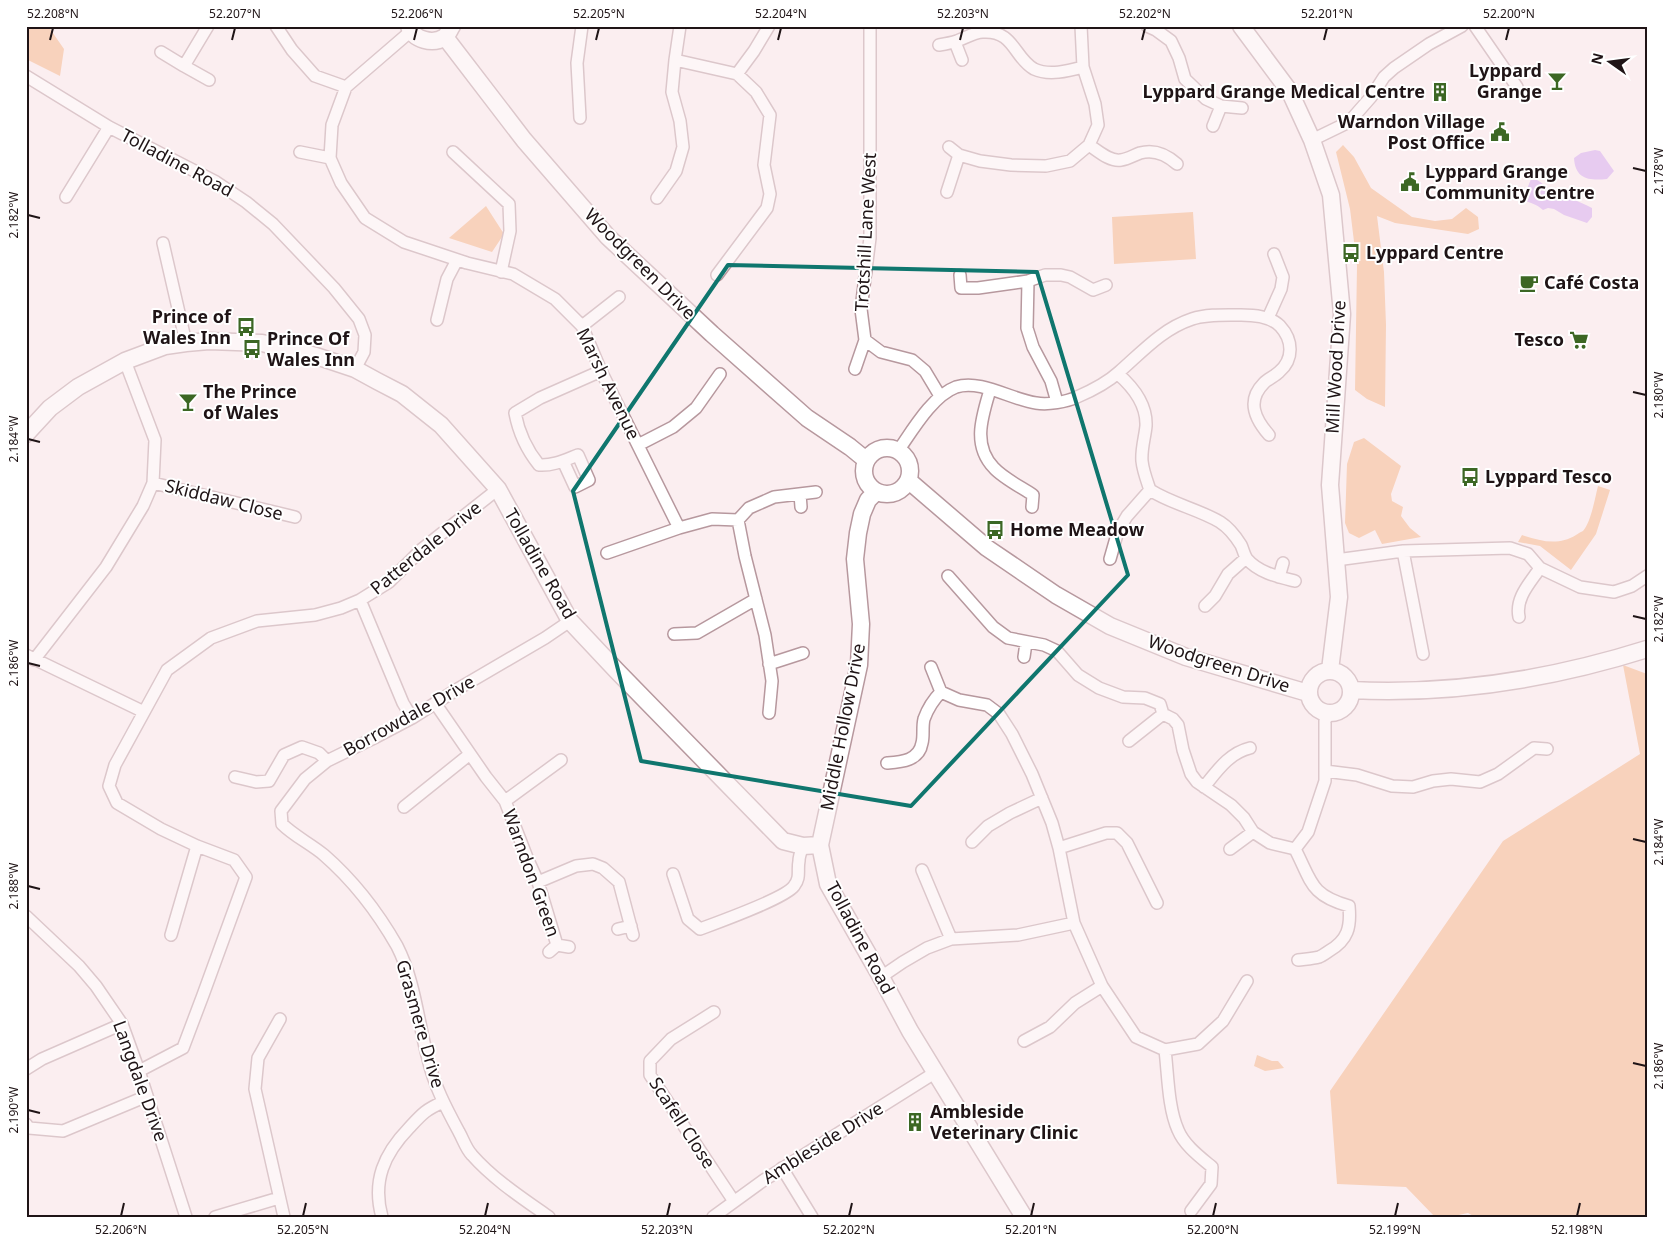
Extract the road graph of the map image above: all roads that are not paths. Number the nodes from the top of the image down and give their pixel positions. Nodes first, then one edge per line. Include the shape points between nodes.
1 (208, 26) edge
2 (276, 26) edge
3 (582, 26) edge
4 (680, 26) edge
5 (769, 26) edge
6 (870, 26) edge
7 (1081, 26) edge
8 (1147, 26) edge
9 (1241, 26) edge
10 (1462, 26) edge
11 (1475, 26) edge
12 (410, 29) edge
13 (448, 31) edge
14 (955, 42) junction
15 (938, 45) dead end
16 (161, 52) dead end
17 (675, 60) junction
18 (962, 60) dead end
19 (184, 66) junction
20 (1083, 67) junction
21 (737, 74) junction
22 (26, 76) edge
23 (209, 80) dead end
24 (1517, 87) dead end
25 (346, 88) junction
26 (1221, 106) junction
27 (1242, 108) dead end
28 (580, 118) dead end
29 (1213, 126) dead end
30 (109, 127) junction
31 (1312, 140) junction
32 (1089, 145) junction
33 (949, 147) dead end
34 (300, 152) dead end
35 (453, 152) dead end
36 (959, 155) junction
37 (330, 158) junction
38 (1177, 164) dead end
39 (947, 192) dead end
40 (66, 197) dead end
41 (657, 198) dead end
42 (163, 243) dead end
43 (1274, 254) dead end
44 (456, 260) junction
45 (501, 272) junction
46 (960, 275) dead end
47 (717, 276) dead end
48 (1028, 281) junction
49 (1106, 285) dead end
50 (1092, 290) junction
51 (619, 297) dead end
52 (1095, 302) dead end
53 (1268, 318) junction
54 (437, 320) dead end
55 (582, 326) junction
56 (865, 340) junction
57 (186, 343) junction
58 (125, 361) junction
59 (355, 369) junction
60 (855, 369) dead end
61 (600, 371) junction
62 (720, 374) dead end
63 (1118, 374) junction
64 (990, 390) junction
65 (940, 396) junction
66 (1057, 402) junction
67 (26, 434) edge
68 (1269, 436) dead end
69 (638, 445) junction
70 (898, 451) junction
71 (866, 460) junction
72 (563, 461) dead end
73 (909, 481) junction
74 (153, 482) junction
75 (498, 489) junction
76 (1150, 490) junction
77 (816, 492) dead end
78 (876, 492) junction
79 (800, 494) junction
80 (1032, 507) dead end
81 (801, 508) dead end
82 (294, 517) dead end
83 (738, 520) junction
84 (679, 528) junction
85 (1403, 551) junction
86 (607, 553) dead end
87 (1246, 558) junction
88 (1110, 559) dead end
89 (1336, 560) junction
90 (1283, 563) dead end
91 (1540, 568) junction
92 (948, 576) dead end
93 (1647, 576) edge
94 (1279, 577) junction
95 (1296, 581) dead end
96 (756, 599) junction
97 (360, 600) junction
98 (1205, 606) dead end
99 (1519, 617) dead end
100 (570, 621) junction
101 (674, 634) dead end
102 (1026, 643) junction
103 (1647, 649) edge
104 (803, 653) dead end
105 (1423, 654) dead end
106 (30, 657) edge
107 (1024, 657) dead end
108 (769, 664) junction
109 (931, 667) dead end
110 (1330, 670) junction
111 (1351, 690) junction
112 (941, 692) junction
113 (1308, 693) junction
114 (436, 703) junction
115 (144, 712) junction
116 (769, 713) dead end
117 (1163, 714) junction
118 (1328, 714) junction
119 (412, 718) junction
120 (1129, 741) dead end
121 (1250, 748) dead end
122 (1547, 749) dead end
123 (470, 754) junction
124 (328, 760) junction
125 (553, 761) dead end
126 (887, 763) dead end
127 (1325, 771) junction
128 (236, 777) dead end
129 (1204, 787) junction
130 (1042, 798) junction
131 (505, 801) junction
132 (404, 807) dead end
133 (290, 832) joint
134 (1253, 832) junction
135 (972, 842) dead end
136 (820, 845) junction
137 (197, 846) junction
138 (802, 846) junction
139 (1059, 848) junction
140 (1230, 849) dead end
141 (1295, 849) junction
142 (922, 870) dead end
143 (673, 874) dead end
144 (538, 882) junction
145 (1157, 903) dead end
146 (28, 920) edge
147 (1074, 923) junction
148 (618, 930) dead end
149 (171, 935) dead end
150 (951, 939) junction
151 (569, 947) dead end
152 (1298, 960) dead end
153 (881, 977) junction
154 (1247, 981) dead end
155 (1102, 986) junction
156 (714, 1012) dead end
157 (280, 1019) dead end
158 (122, 1024) junction
159 (1024, 1041) dead end
160 (1165, 1050) junction
161 (26, 1069) edge
162 (139, 1070) junction
163 (936, 1072) junction
164 (147, 1096) junction
165 (443, 1102) junction
166 (26, 1124) edge
167 (782, 1168) junction
168 (279, 1198) junction
169 (733, 1200) junction
170 (1191, 1211) dead end
171 (186, 1217) edge
172 (215, 1217) edge
173 (284, 1217) edge
174 (382, 1217) edge
175 (548, 1217) edge
176 (713, 1217) edge
177 (812, 1217) edge
178 (1024, 1217) edge

1 - 19 street
2 - 25 street via 315,76
3 - 28 street via 577,63
4 - 17 street
5 - 21 street
6 - 56 street, Trotshill Lane West via 870,238 862,309
7 - 20 street
8 - 26 street via 1171,41 1185,79 1206,99
9 - 31 main road, Mill Wood Drive via 1290,92
10 - 31 street via 1394,68 1349,122
11 - 24 street
12 - 13 main road via 419,39 433,41
12 - 25 street, Marsh Avenue
13 - 71 main road, Woodgreen Drive via 524,140 608,237 807,418
14 - 15 street
14 - 18 street
14 - 20 street via 982,32 996,34 1008,39 1034,68 1053,73
16 - 19 street
17 - 21 street
17 - 41 street via 672,92 683,147 676,171
19 - 23 street
20 - 32 street via 1098,125
21 - 47 street via 756,92 770,115 764,165 770,194 767,208
22 - 30 street, Tolladine Road
25 - 37 street, Marsh Avenue via 332,125
26 - 27 street
26 - 29 street
30 - 40 street
30 - 59 street, Tolladine Road via 216,182 273,224 334,288 358,319 366,335 364,352
31 - 89 main road, Mill Wood Drive via 1331,195 1342,314 1330,485
32 - 36 street via 1070,161 1046,166 980,161
32 - 38 street via 1106,157 1120,160 1143,152 1154,152 1166,155
33 - 36 street
34 - 37 street
35 - 45 street via 509,204 510,231
36 - 39 street
37 - 44 street, Marsh Avenue via 341,183 365,218 404,242
42 - 57 street
43 - 53 street via 1283,277
44 - 45 street, Marsh Avenue
44 - 54 street via 447,279
45 - 55 street, Marsh Avenue via 513,274 556,299
46 - 48 street via 961,288
48 - 50 street via 1045,275 1070,276
48 - 66 street via 1027,328
49 - 50 street
50 - 52 street
51 - 55 street
53 - 63 street via 1227,315 1193,319 1172,328 1148,345
53 - 68 street via 1280,326 1290,343 1290,357 1280,372 1256,392 1253,411
55 - 61 street, Marsh Avenue
56 - 60 street
56 - 65 street via 881,352 912,360 925,371
57 - 58 main road via 164,346
57 - 59 main road via 262,343
58 - 67 main road via 78,387 50,408
58 - 74 street via 155,440
59 - 75 main road, Tolladine Road via 402,394 441,425
61 - 69 street, Marsh Avenue
61 - 72 street via 515,413 524,443 539,465
62 - 69 street via 696,408 672,427
63 - 66 street via 1076,398
63 - 76 street via 1132,386 1145,414 1142,460
64 - 65 street via 972,385
64 - 66 street via 1037,403
64 - 80 street via 979,435 983,454 994,469 1033,495
65 - 70 street
69 - 84 street, Marsh Avenue
70 - 71 main road via 886,448 874,452
70 - 73 main road via 910,469
71 - 78 main road via 863,471 867,485
73 - 78 main road via 890,495
73 - 113 main road, Woodgreen Drive via 987,548 1056,596 1110,626 1186,657
74 - 82 street, Skiddaw Close
74 - 106 street via 143,506 106,567
75 - 97 street, Patterdale Drive via 422,550 389,582
75 - 100 main road, Tolladine Road
76 - 87 street via 1222,523 1241,545
76 - 88 street via 1118,531
77 - 79 street
78 - 136 main road, Middle Hollow Drive via 868,500 858,533 855,559 861,624 858,665
79 - 81 street
79 - 83 street via 765,501 749,508
83 - 84 street via 712,519
83 - 96 street
84 - 86 street
85 - 89 street
85 - 91 street via 1510,548 1528,554
85 - 105 street
87 - 94 street via 1257,568
87 - 98 street via 1228,574
89 - 110 main road, Mill Wood Drive via 1339,597
90 - 94 street
91 - 93 street via 1580,587 1614,592
91 - 99 street via 1521,596 1517,608
92 - 102 street via 993,627 1008,638
94 - 95 street
96 - 101 street via 697,633
96 - 108 street
97 - 115 street, Patterdale Drive via 315,615 257,621 211,638 167,670
97 - 119 street
100 - 114 street, Borrowdale Drive
100 - 138 main road, Tolladine Road via 783,841
102 - 107 street
102 - 117 street via 1044,645 1057,651 1078,675 1099,688 1160,704
103 - 111 main road via 1541,677 1428,691
104 - 108 street
106 - 115 street
108 - 116 street via 772,681
109 - 112 street
110 - 111 main road via 1344,676
110 - 113 main road via 1315,676
111 - 118 main road via 1347,705
112 - 126 street via 932,702 924,720 922,746 917,755 906,761
112 - 130 street via 959,700 987,705 999,714
113 - 118 main road via 1316,709
114 - 119 street, Borrowdale Drive
114 - 123 street, Warndon Green
115 - 137 street, Patterdale Drive via 115,765 109,786 117,804
117 - 120 street
117 - 129 street via 1178,725 1182,750 1191,774
118 - 127 street via 1325,721
119 - 124 street, Borrowdale Drive
121 - 129 street via 1224,762
122 - 127 street via 1534,748 1498,774 1480,782 1450,779 1413,786 1392,786 1357,774
123 - 131 street, Warndon Green
123 - 132 street
124 - 128 street via 302,747 284,755 270,781 256,782
124 - 133 street, Borrowdale Drive via 305,778 281,811 282,824
125 - 131 street
127 - 141 street via 1308,832
129 - 134 street via 1231,805
130 - 135 street via 988,826
130 - 139 street
131 - 144 street, Warndon Green
133 - 165 street, Grasmere Drive via 323,854 358,888 398,948 428,1060
134 - 140 street
134 - 141 street via 1270,842
136 - 138 main road, Tolladine Road
136 - 153 main road, Tolladine Road via 828,884
137 - 149 street
137 - 162 street, Patterdale Drive via 234,860 246,877 183,1048
138 - 143 street via 798,863 800,875 794,888 700,929 688,919
139 - 145 street via 1106,833 1117,834 1127,843
139 - 147 street
141 - 152 street via 1308,879 1319,893 1349,906 1350,914 1346,936 1339,945 1320,957
142 - 150 street
144 - 148 street via 576,866 593,864 603,868 619,882 632,930
144 - 151 street, Warndon Green via 553,949
146 - 158 street, Langdale Drive via 79,966
147 - 150 street via 1018,935
147 - 155 street
150 - 153 street via 927,948
153 - 163 main road, Tolladine Road
154 - 160 street via 1223,1021 1198,1044
155 - 159 street via 1075,1003 1050,1027
155 - 160 street via 1136,1037
156 - 169 street, Scafell Close via 672,1039 650,1062 650,1075
157 - 168 street via 258,1058 255,1089
158 - 161 street
158 - 162 street, Langdale Drive
160 - 170 street via 1170,1098 1178,1131 1212,1167 1211,1184
162 - 164 street, Langdale Drive
163 - 167 street, Ambleside Drive
163 - 178 main road, Tolladine Road
164 - 166 street via 63,1130 29,1128
164 - 171 street, Langdale Drive
165 - 174 street via 426,1110 396,1142 386,1158 379,1177
165 - 175 street, Grasmere Drive via 470,1154
167 - 169 street, Ambleside Drive
167 - 177 street
168 - 172 street
168 - 173 street
169 - 176 street, Ambleside Drive

